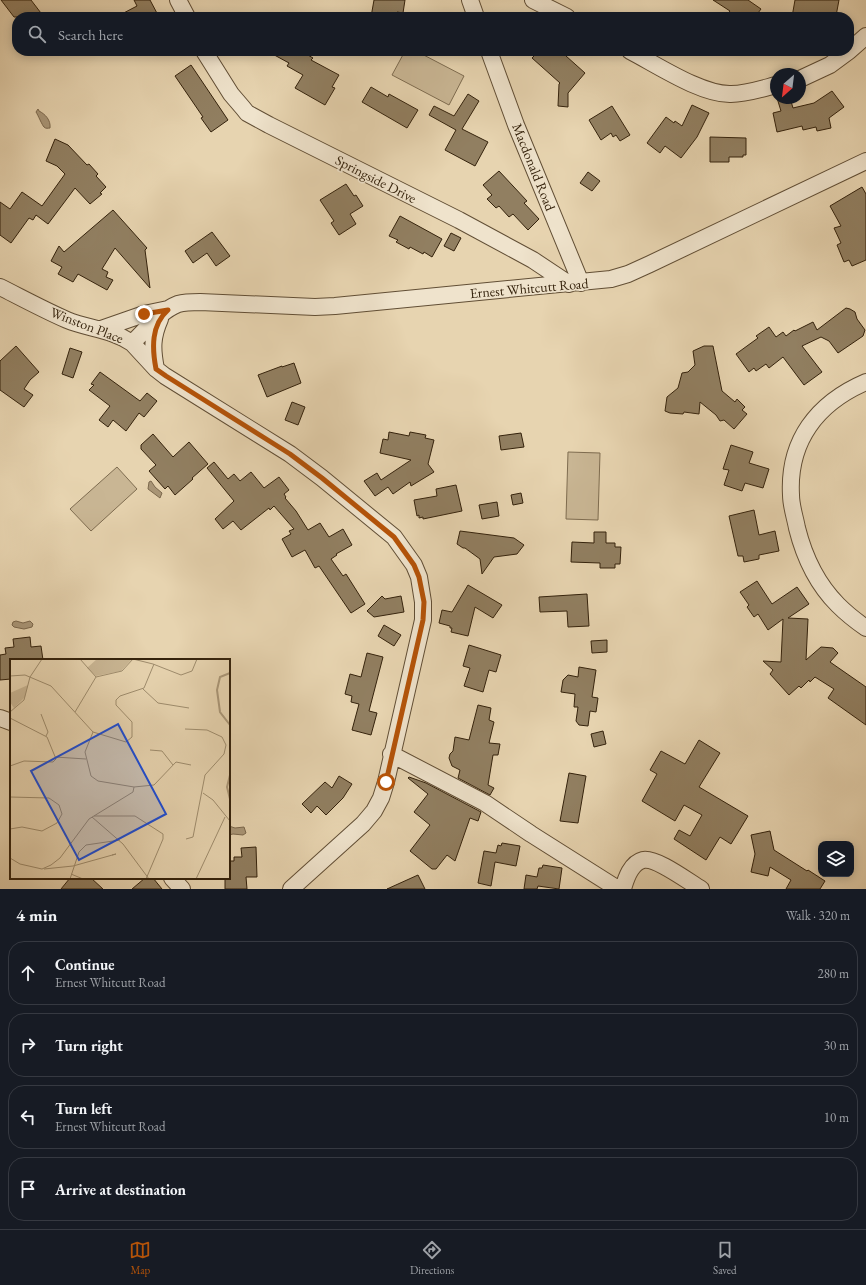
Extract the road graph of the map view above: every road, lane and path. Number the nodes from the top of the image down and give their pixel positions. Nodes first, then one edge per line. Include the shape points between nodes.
1 (178, 0) edge
2 (470, 0) edge
3 (533, 0) edge
4 (184, 12) edge
5 (474, 12) edge
6 (557, 12) edge
7 (866, 36) edge
8 (854, 47) edge
9 (207, 56) edge
10 (491, 56) edge
11 (640, 56) edge
12 (842, 56) edge
13 (806, 76) edge
14 (770, 86) edge
15 (866, 161) edge
16 (575, 283) junction
17 (0, 287) edge
18 (164, 312) junction
19 (101, 329) junction
20 (132, 343) junction
21 (156, 369) junction
22 (866, 382) edge
23 (866, 628) edge
24 (0, 718) edge
25 (10, 722) edge
26 (392, 754) junction
27 (173, 879) edge
28 (182, 889) edge
29 (291, 889) edge
30 (618, 889) edge
31 (623, 889) edge
32 (701, 889) edge

1 - 4 street
2 - 5 street
3 - 6 street
7 - 8 street
9 - 16 street, Springside Drive via 231,94 251,115
10 - 16 street, Macdonald Road
11 - 14 street via 691,83 715,92 744,93
12 - 13 street
15 - 16 street, Ernest Whitcutt Road via 628,274 611,279
16 - 18 street, Ernest Whitcutt Road via 335,306 200,302 178,304
17 - 19 street, Winston Place via 69,320
18 - 19 street, Ernest Whitcutt Road via 144,314
18 - 20 street, Ernest Whitcutt Road
18 - 21 street via 153,337
19 - 20 street, Winston Place
20 - 21 street
21 - 26 street via 290,454 322,478 394,537 414,565 424,602 423,620
22 - 23 street via 842,394 822,409 813,420 799,444 794,460 791,496 806,557 822,585 837,604
24 - 25 street
26 - 29 street via 381,798 374,811 353,835
26 - 30 street via 485,803
27 - 28 street
31 - 32 street via 632,869 644,860 664,866

